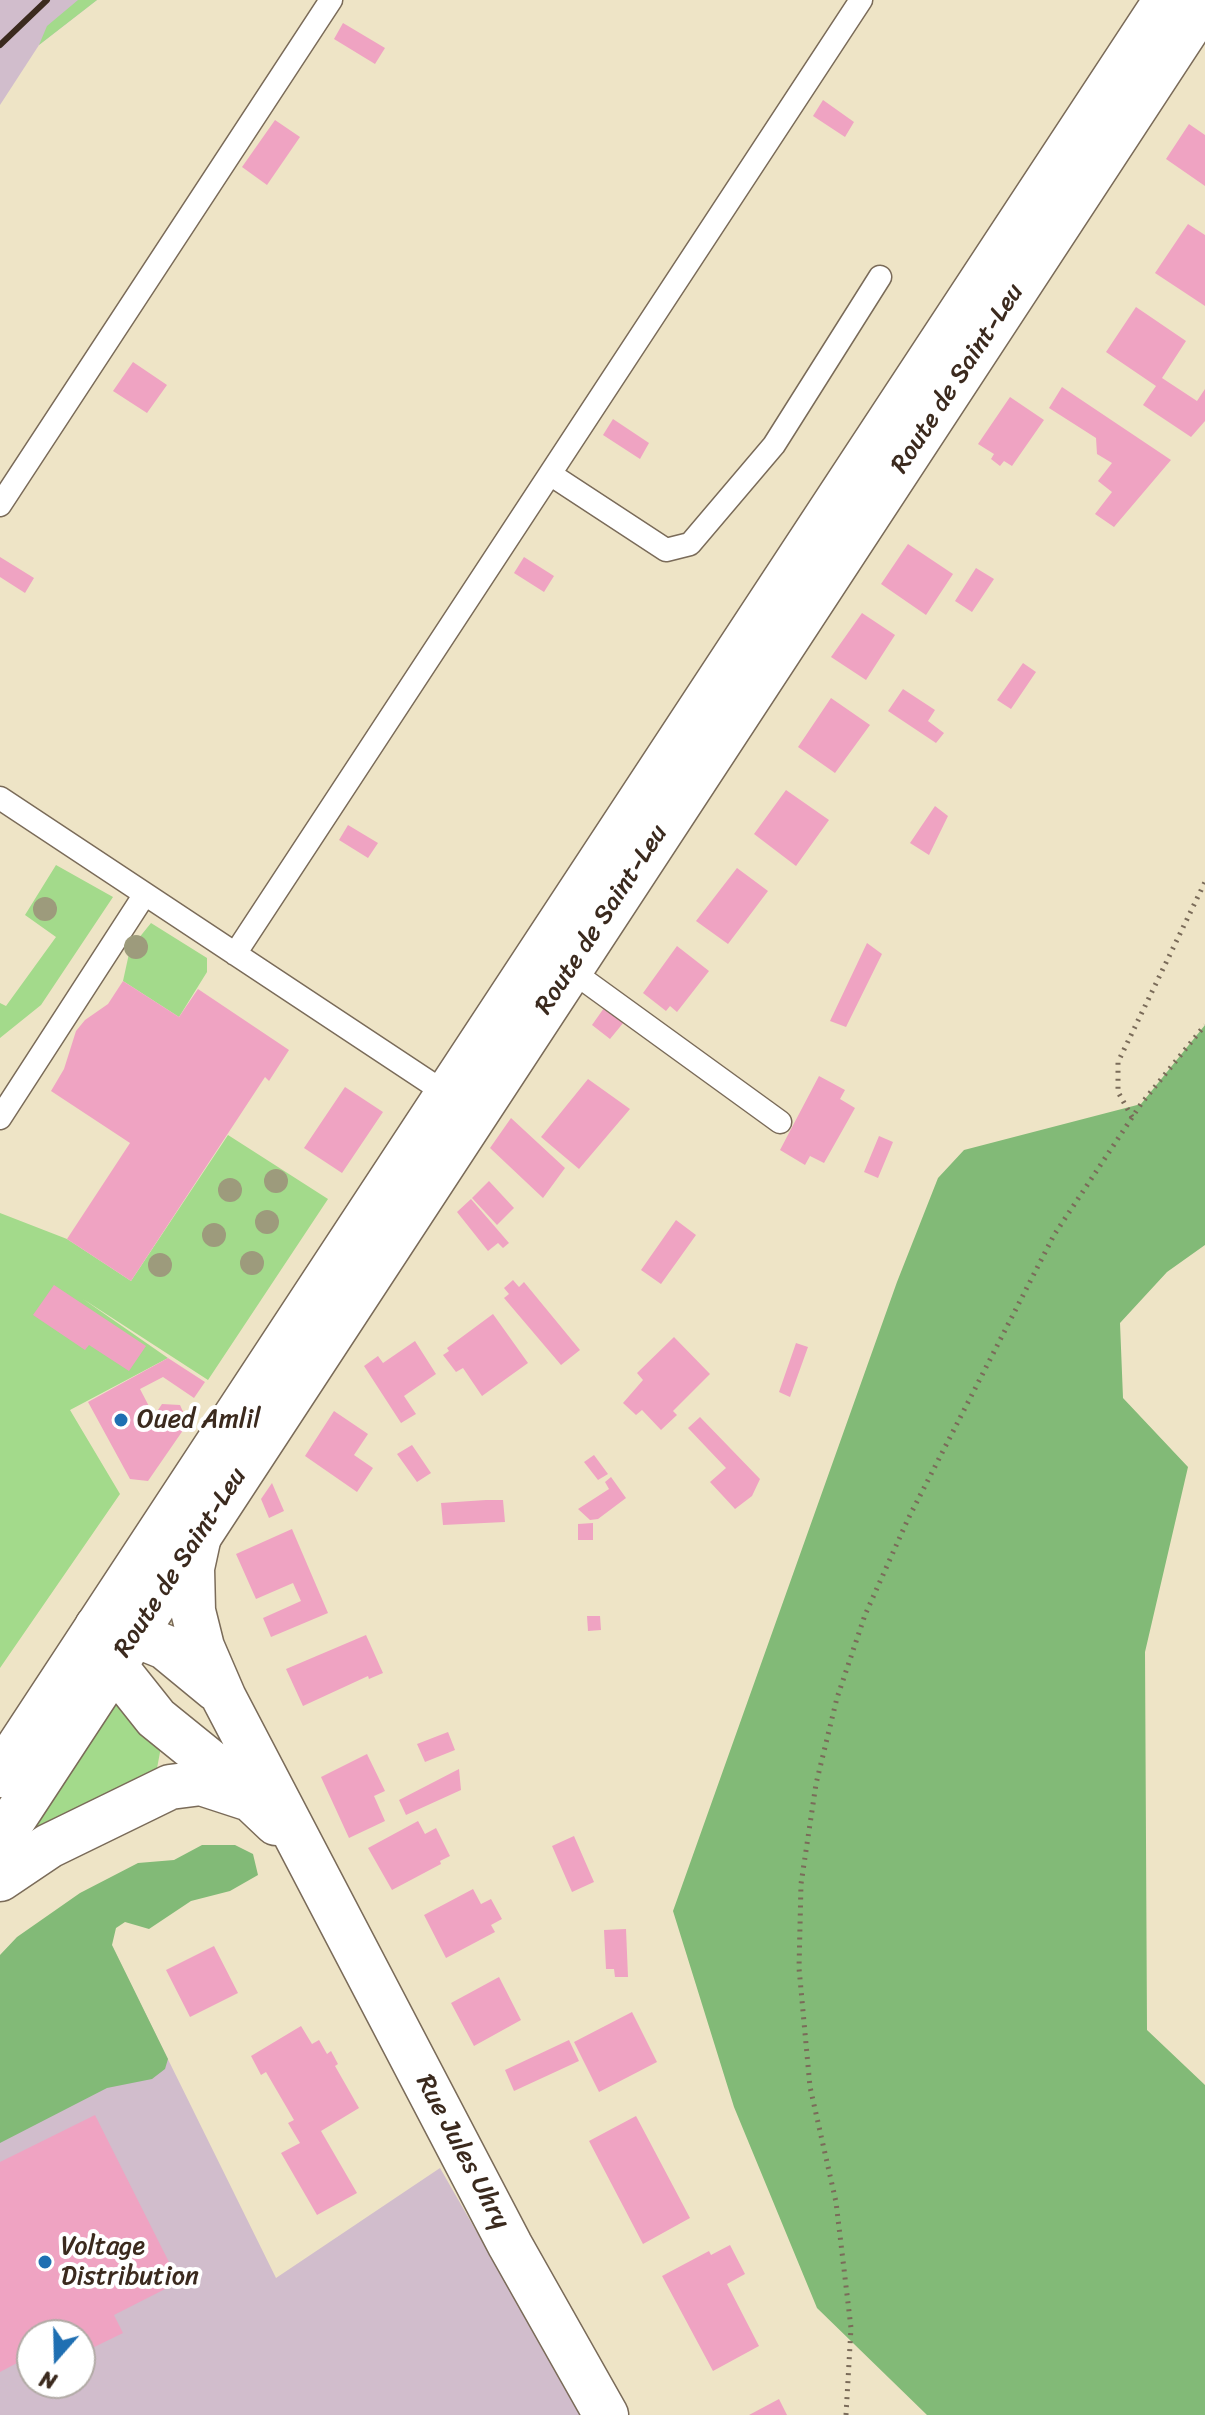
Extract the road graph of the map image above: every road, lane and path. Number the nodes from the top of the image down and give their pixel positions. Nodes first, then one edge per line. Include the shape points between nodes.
1 (331, 0) edge
2 (861, 0) edge
3 (1166, 0) edge
4 (1205, 1) edge
5 (880, 277) dead end
6 (550, 474) junction
7 (0, 505) edge
8 (0, 798) edge
9 (1205, 882) edge
10 (145, 894) junction
11 (235, 954) junction
12 (569, 969) junction
13 (1205, 1025) edge
14 (447, 1094) junction
15 (1132, 1117) junction
16 (0, 1118) edge
17 (780, 1122) dead end
18 (200, 1531) junction
19 (116, 1642) junction
20 (224, 1698) junction
21 (0, 1775) edge
22 (257, 1802) junction
23 (0, 1840) edge
24 (0, 1879) edge
25 (322, 1887) junction
26 (606, 2415) edge
27 (846, 2415) edge

1 - 7 lane
2 - 6 lane
3 - 14 main road, Route de Saint-Leu
4 - 12 main road, Route de Saint-Leu
5 - 6 lane via 774,445 690,544 666,550
6 - 11 lane
8 - 10 lane
9 - 15 path via 1118,1062 1118,1092
10 - 11 lane
10 - 16 lane
11 - 14 lane
12 - 17 lane
12 - 18 main road, Route de Saint-Leu
13 - 15 path
14 - 19 main road, Route de Saint-Leu
15 - 27 path via 1054,1235 913,1507 865,1615 816,1784 801,1884 799,1968 810,2087 836,2202 851,2328
18 - 19 main road, Route de Saint-Leu
18 - 20 main road, Rue Jules Uhry via 192,1568 193,1611
19 - 20 main road, Rue Jules Uhry via 180,1656
19 - 21 main road, Route de Saint-Leu
19 - 22 main road, Rue Jules Uhry via 156,1718
19 - 23 main road, Route de Saint-Leu
20 - 25 main road, Rue Jules Uhry
22 - 24 main road via 201,1783 170,1787 49,1846
22 - 25 main road, Rue Jules Uhry
25 - 26 main road, Rue Jules Uhry via 510,2245

